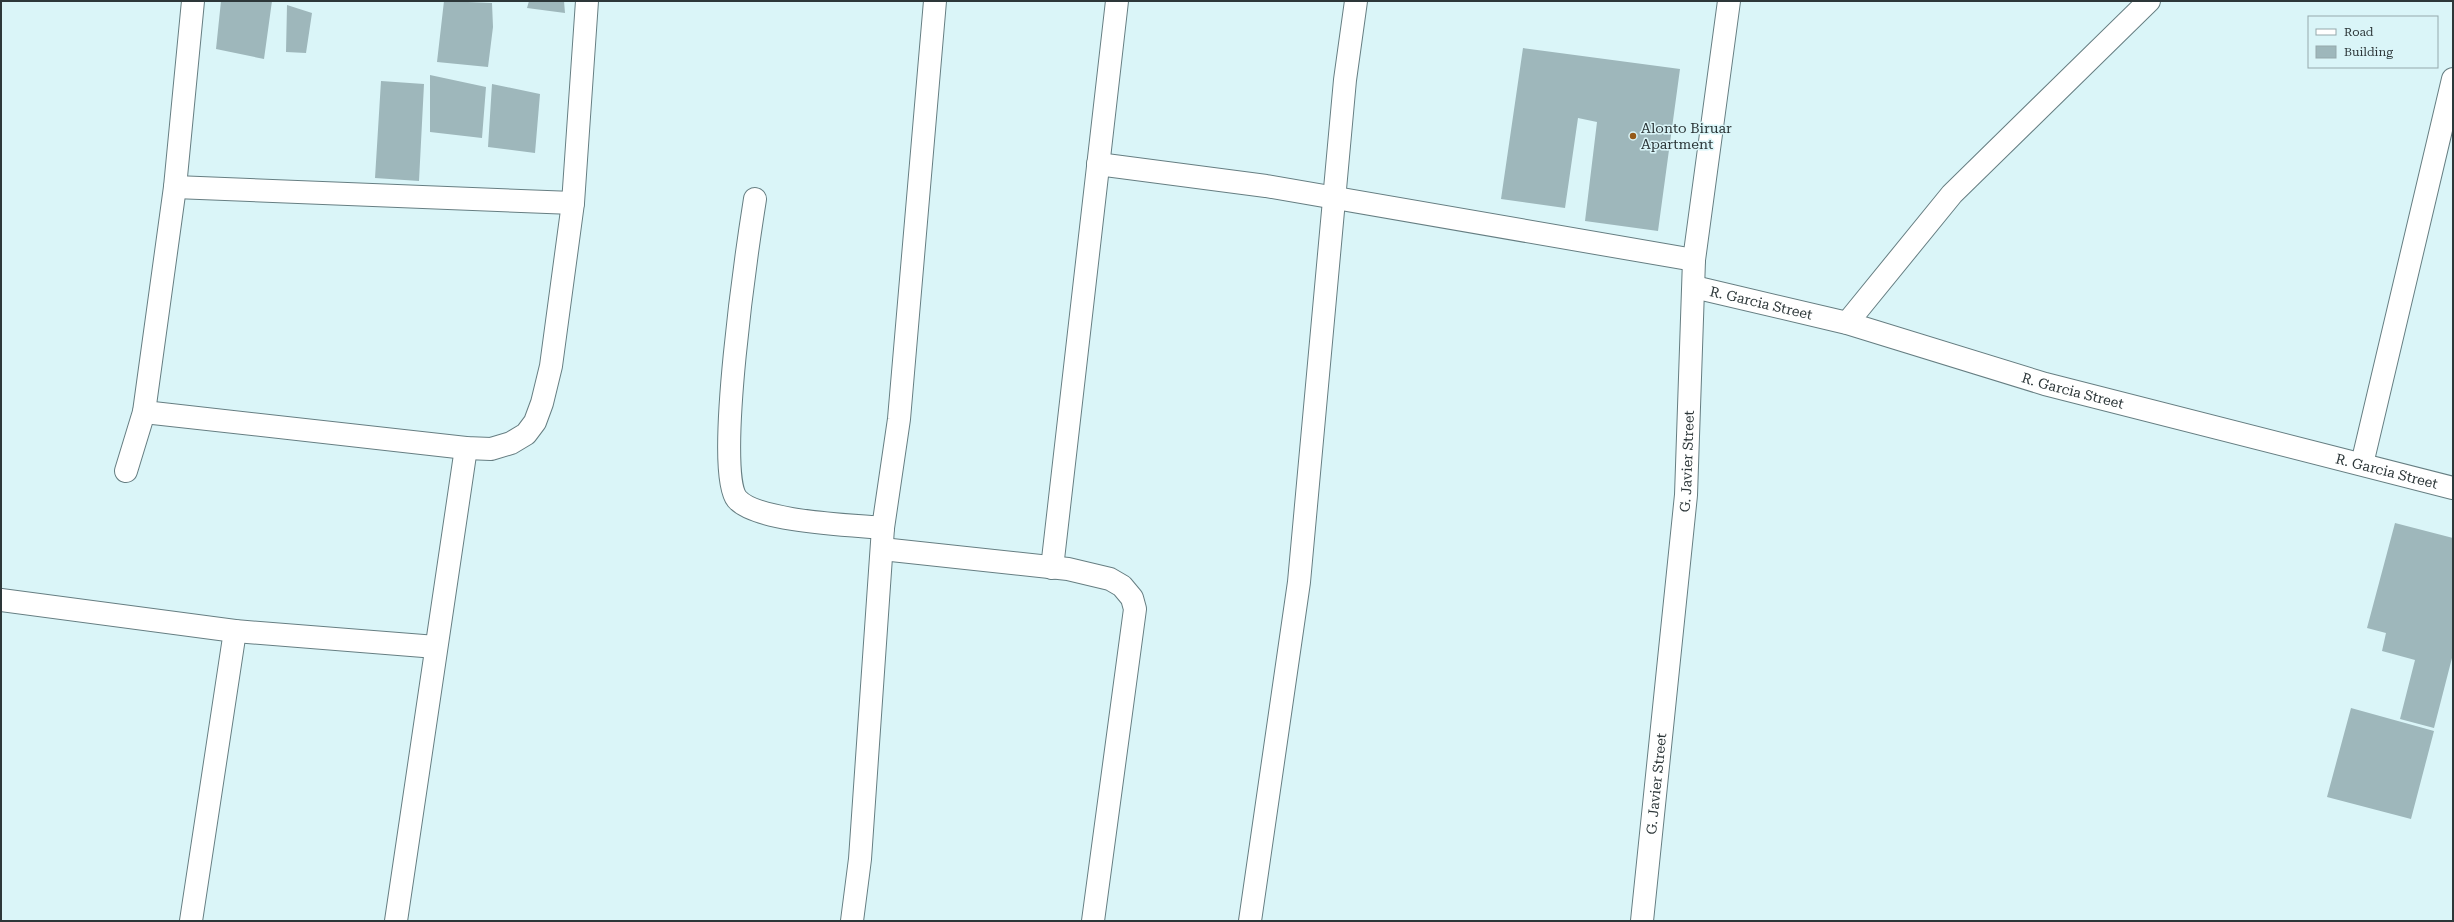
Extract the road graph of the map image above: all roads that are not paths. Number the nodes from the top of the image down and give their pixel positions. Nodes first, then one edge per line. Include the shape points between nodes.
1 (193, 1) edge
2 (587, 1) edge
3 (935, 1) edge
4 (1117, 1) edge
5 (1356, 1) edge
6 (1729, 1) edge
7 (2149, 1) edge
8 (2453, 79) edge
9 (2449, 114) edge
10 (1098, 164) junction
11 (175, 187) junction
12 (1336, 198) junction
13 (755, 199) dead end
14 (572, 204) junction
15 (1694, 260) junction
16 (1694, 286) junction
17 (1847, 323) junction
18 (144, 412) junction
19 (466, 448) junction
20 (2362, 464) junction
21 (126, 471) dead end
22 (2453, 488) edge
23 (883, 539) junction
24 (1052, 568) junction
25 (1, 600) edge
26 (235, 631) junction
27 (436, 647) junction
28 (191, 921) edge
29 (396, 921) edge
30 (852, 921) edge
31 (1093, 921) edge
32 (1250, 921) edge
33 (1642, 921) edge

1 - 11 street
2 - 14 street
3 - 23 street via 899,419
4 - 10 street
5 - 12 street via 1345,80
6 - 15 street, G. Javier Street
7 - 17 street via 1952,194
8 - 9 street
9 - 20 street
10 - 12 street
10 - 24 street
11 - 14 street
11 - 18 street
12 - 15 street
12 - 32 street via 1299,582
13 - 23 street via 739,309 728,462 736,498 748,508
14 - 19 street via 552,366 536,422 526,434 511,443 491,449
15 - 16 street, G. Javier Street
16 - 17 street, R. Garcia Street
16 - 33 street, G. Javier Street via 1686,496
17 - 20 street, R. Garcia Street via 2045,384
18 - 19 street
18 - 21 street
19 - 27 street
20 - 22 street, R. Garcia Street
23 - 24 street
23 - 30 street via 860,860
24 - 31 street via 1068,569 1116,582 1132,598 1135,609
25 - 26 street
26 - 27 street
26 - 28 street
27 - 29 street

